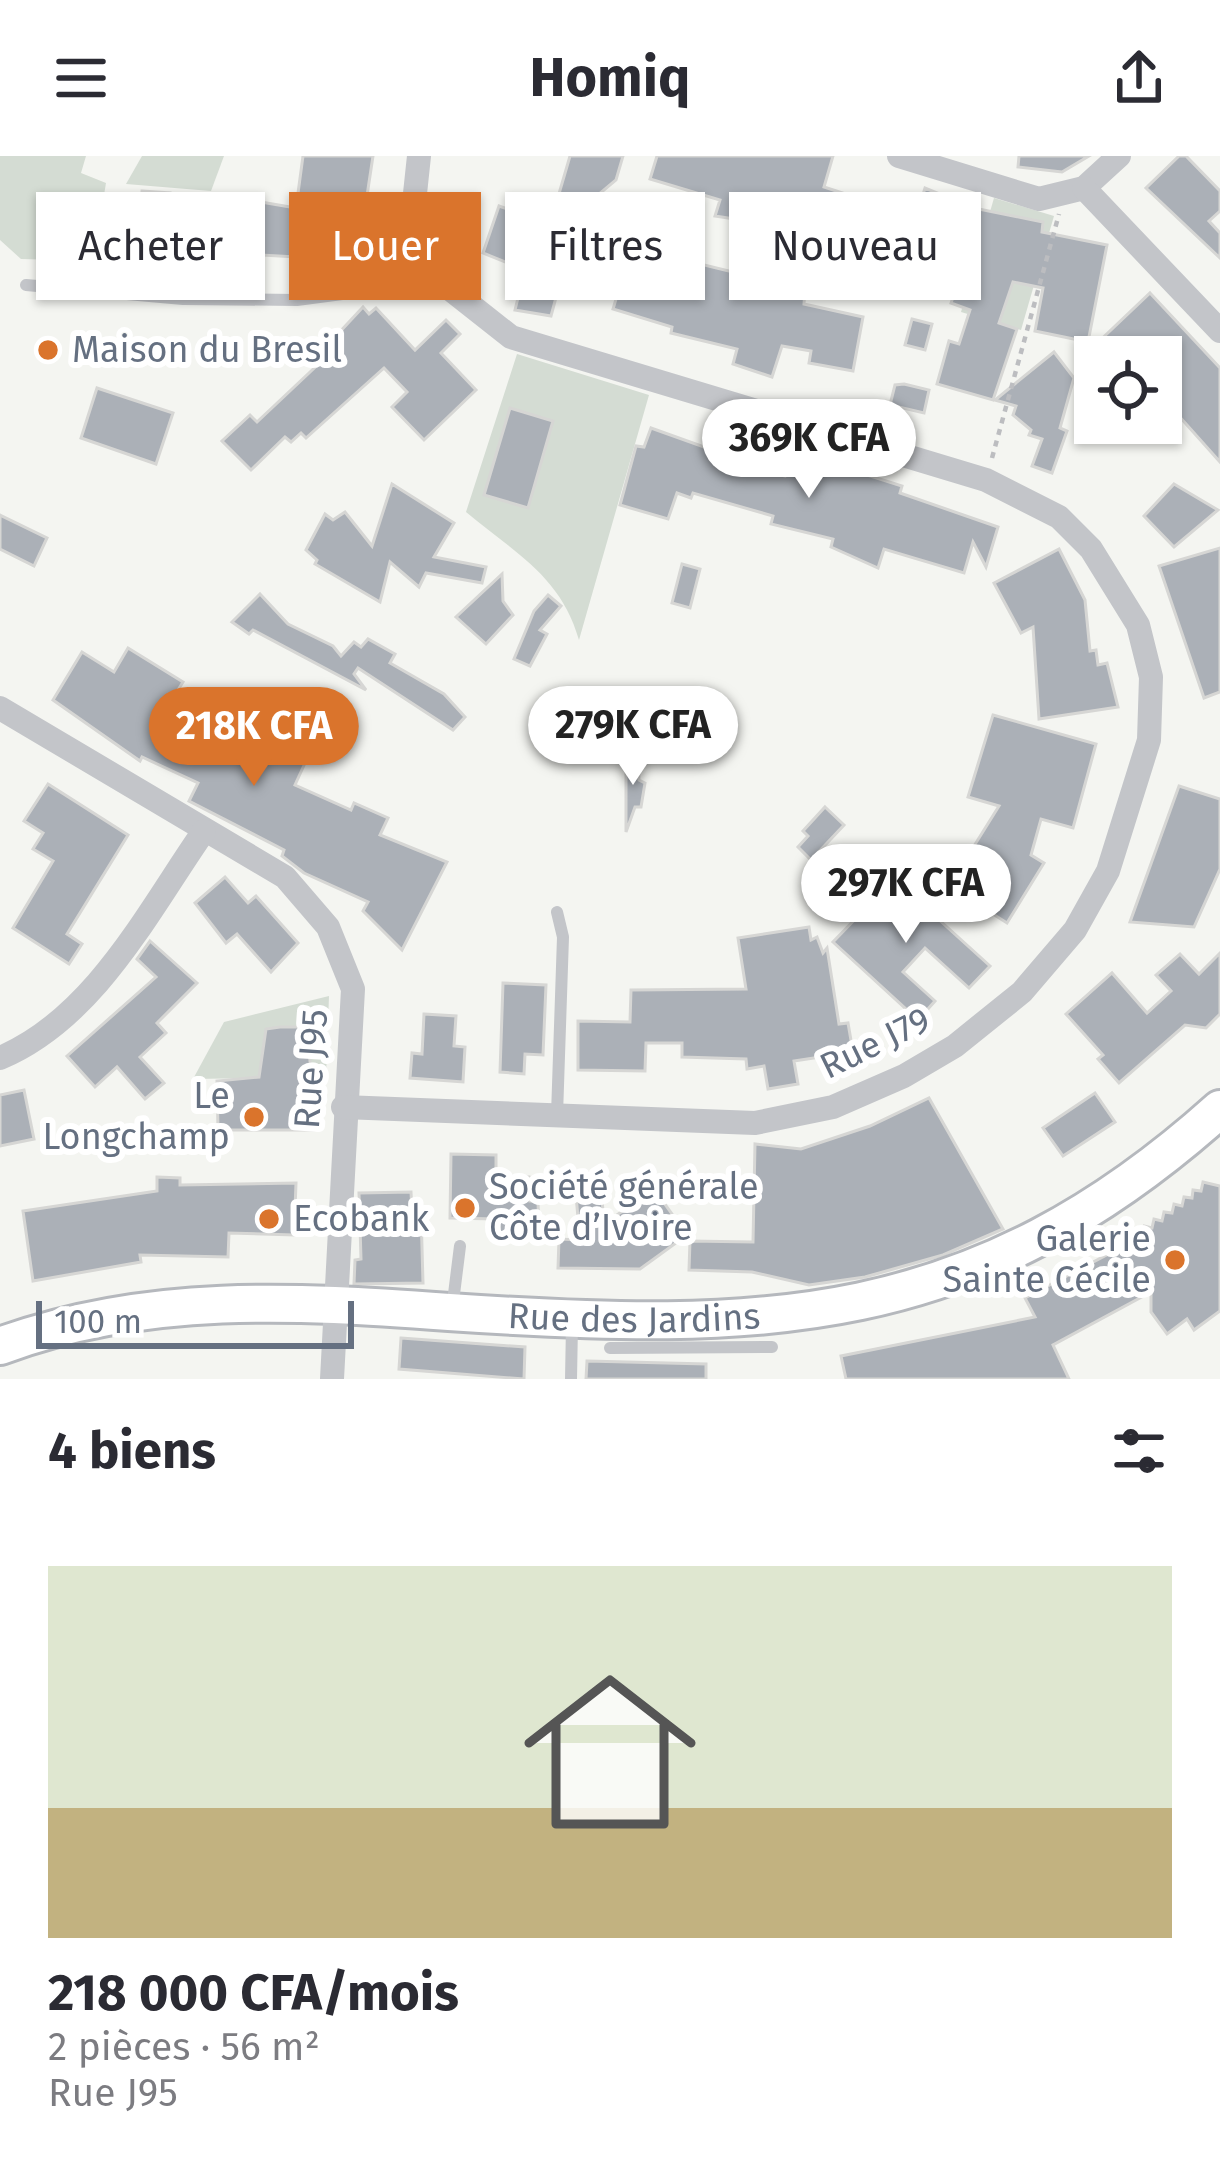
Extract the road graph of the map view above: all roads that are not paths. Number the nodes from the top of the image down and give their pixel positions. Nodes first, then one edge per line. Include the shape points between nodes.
1 (418, 156) edge
2 (899, 156) edge
3 (1119, 156) edge
4 (415, 192) edge
5 (1074, 192) junction
6 (26, 285) dead end
7 (289, 300) edge
8 (464, 300) edge
9 (1220, 331) edge
10 (0, 708) edge
11 (204, 831) junction
12 (557, 912) dead end
13 (0, 1058) edge
14 (343, 1107) junction
15 (1219, 1113) edge
16 (557, 1115) junction
17 (460, 1246) dead end
18 (335, 1303) junction
19 (451, 1312) junction
20 (572, 1318) junction
21 (0, 1346) edge
22 (772, 1347) dead end
23 (610, 1348) dead end
24 (332, 1379) edge
25 (571, 1379) edge

1 - 4 street
2 - 5 street via 1039,199
3 - 5 street
5 - 9 street
6 - 7 lane
8 - 16 street, Rue J79 via 511,337 986,480 1059,518 1091,549 1138,625 1150,677 1149,740 1108,871 1075,929 1022,992 955,1046 833,1107 755,1123
10 - 11 street, Rue J95
11 - 13 street via 85,998
11 - 14 street, Rue J95 via 285,877 328,927 352,989
12 - 16 lane
14 - 16 street, Rue J79
14 - 18 street, Rue J95
15 - 20 main road, Rue des Jardins via 1101,1206 927,1286 768,1317
17 - 19 lane
18 - 19 main road, Rue des Jardins
18 - 21 main road, Rue des Jardins via 166,1306
18 - 24 street, Rue J95
19 - 20 main road, Rue des Jardins
20 - 25 lane
22 - 23 lane

